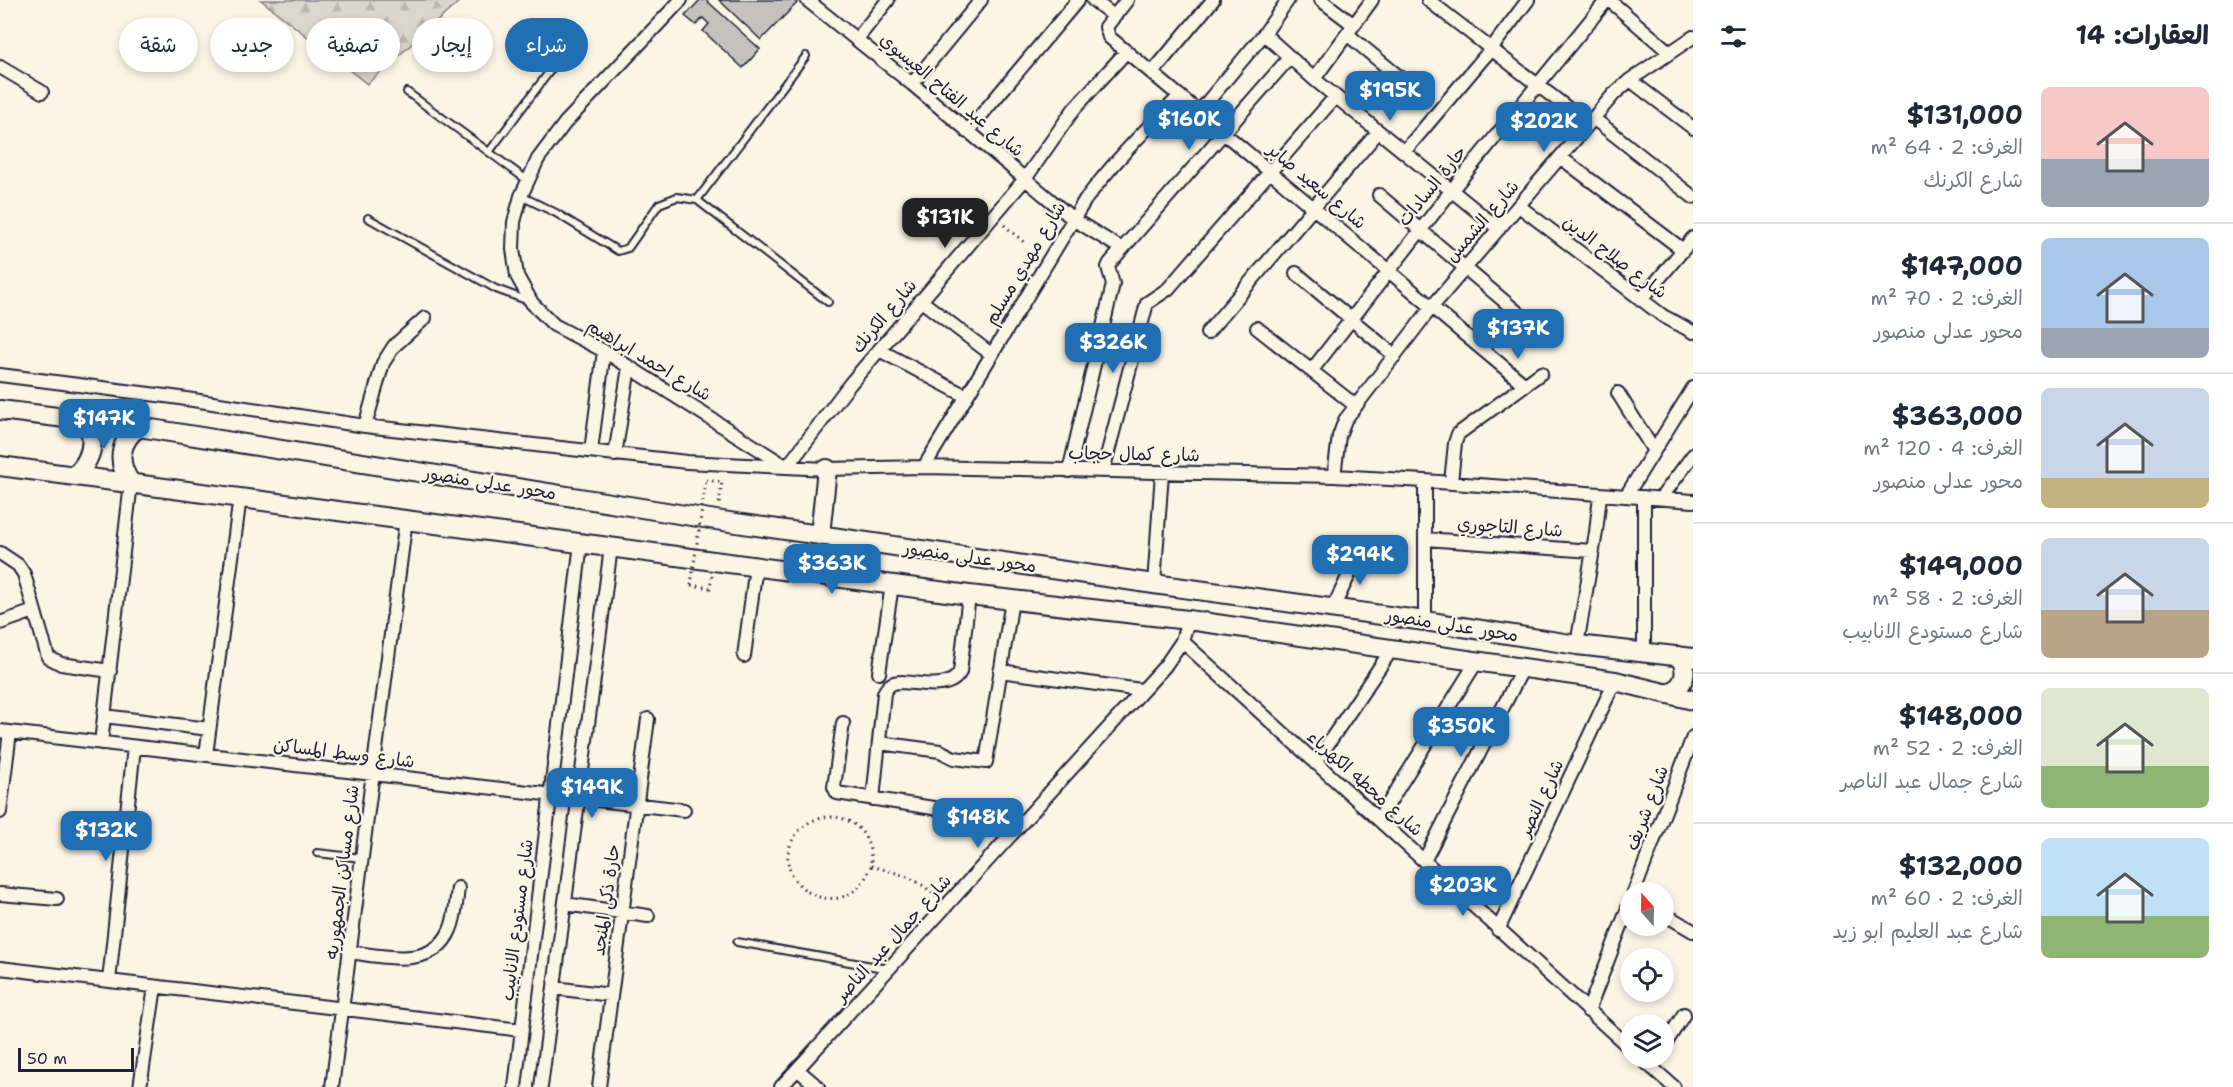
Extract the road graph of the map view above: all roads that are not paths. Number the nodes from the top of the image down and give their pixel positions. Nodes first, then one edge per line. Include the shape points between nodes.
1 (681, 0) edge
2 (807, 0) edge
3 (888, 0) edge
4 (981, 0) edge
5 (1078, 0) edge
6 (1093, 0) edge
7 (1126, 0) edge
8 (1213, 0) edge
9 (1288, 0) edge
10 (1321, 0) edge
11 (1372, 0) edge
12 (1528, 0) edge
13 (1608, 0) edge
14 (1435, 2) edge
15 (1114, 16) junction
16 (1350, 29) junction
17 (1264, 34) junction
18 (1693, 37) edge
19 (857, 39) junction
20 (1491, 49) junction
21 (1126, 52) junction
22 (1670, 52) junction
23 (806, 56) dead end
24 (1290, 57) junction
25 (0, 67) edge
26 (549, 72) edge
27 (1152, 73) junction
28 (1314, 79) junction
29 (1630, 80) junction
30 (912, 84) junction
31 (1538, 85) junction
32 (1410, 86) dead end
33 (42, 92) dead end
34 (407, 92) dead end
35 (1180, 96) junction
36 (1335, 97) junction
37 (1199, 112) junction
38 (1590, 121) junction
39 (1693, 128) edge
40 (967, 132) junction
41 (1378, 132) junction
42 (1225, 133) junction
43 (489, 152) junction
44 (1404, 152) junction
45 (1560, 157) junction
46 (1272, 171) junction
47 (1024, 179) junction
48 (527, 180) junction
49 (1451, 191) junction
50 (1379, 195) dead end
51 (521, 196) junction
52 (1693, 197) edge
53 (696, 200) junction
54 (1519, 206) junction
55 (1316, 208) junction
56 (368, 218) dead end
57 (1073, 219) junction
58 (1499, 229) junction
59 (1420, 230) junction
60 (1693, 238) edge
61 (1122, 249) junction
62 (1683, 250) junction
63 (1466, 268) junction
64 (1388, 270) junction
65 (1296, 273) dead end
66 (920, 300) junction
67 (1641, 300) junction
68 (828, 302) dead end
69 (532, 303) junction
70 (1431, 308) junction
71 (425, 318) dead end
72 (1351, 319) junction
73 (1530, 323) dead end
74 (1257, 328) dead end
75 (1693, 332) edge
76 (1208, 333) dead end
77 (879, 350) junction
78 (604, 351) junction
79 (992, 354) junction
80 (1395, 356) junction
81 (629, 367) junction
82 (1311, 370) junction
83 (1541, 373) dead end
84 (0, 375) edge
85 (1525, 385) junction
86 (1693, 388) edge
87 (1618, 393) dead end
88 (966, 396) junction
89 (1356, 406) junction
90 (0, 410) edge
91 (88, 422) junction
92 (365, 426) junction
93 (139, 427) junction
94 (591, 451) junction
95 (1654, 451) junction
96 (615, 455) junction
97 (1693, 455) edge
98 (0, 466) edge
99 (924, 466) junction
100 (786, 467) junction
101 (827, 469) junction
102 (1069, 471) junction
103 (1103, 471) junction
104 (1162, 473) junction
105 (74, 476) junction
106 (1335, 476) junction
107 (1425, 481) junction
108 (1451, 482) junction
109 (131, 483) junction
110 (1600, 495) junction
111 (1626, 496) junction
112 (240, 497) junction
113 (1652, 498) junction
114 (1693, 501) edge
115 (406, 519) junction
116 (820, 535) junction
117 (1425, 539) junction
118 (581, 543) junction
119 (611, 547) junction
120 (1361, 550) dead end
121 (1592, 551) junction
122 (0, 553) edge
123 (756, 566) junction
124 (1154, 584) junction
125 (892, 585) junction
126 (969, 595) junction
127 (1011, 600) junction
128 (1333, 608) junction
129 (34, 611) junction
130 (1188, 620) junction
131 (1425, 621) junction
132 (0, 623) edge
133 (1182, 640) junction
134 (1577, 645) junction
135 (1392, 649) junction
136 (1644, 652) junction
137 (744, 656) dead end
138 (1686, 657) edge
139 (1477, 661) junction
140 (1523, 668) junction
141 (110, 671) junction
142 (1000, 671) junction
143 (879, 673) dead end
144 (1616, 681) junction
145 (1142, 690) junction
146 (1670, 693) junction
147 (1693, 700) edge
148 (104, 716) junction
149 (648, 719) dead end
150 (843, 723) dead end
151 (209, 729) junction
152 (5, 731) edge
153 (1693, 737) edge
154 (101, 743) junction
155 (879, 743) junction
156 (134, 747) junction
157 (206, 755) junction
158 (1316, 763) junction
159 (373, 774) junction
160 (550, 795) junction
161 (579, 798) junction
162 (873, 799) junction
163 (637, 805) junction
164 (684, 810) dead end
165 (0, 812) edge
166 (1379, 819) junction
167 (1023, 822) junction
168 (317, 853) dead end
169 (362, 858) junction
170 (1424, 861) junction
171 (1638, 882) edge
172 (458, 888) dead end
173 (0, 894) edge
174 (57, 899) dead end
175 (565, 904) junction
176 (622, 912) junction
177 (648, 916) dead end
178 (1674, 920) edge
179 (1620, 929) edge
180 (1498, 930) junction
181 (1693, 931) edge
182 (737, 942) dead end
183 (350, 952) junction
184 (0, 968) edge
185 (890, 969) junction
186 (109, 981) junction
187 (155, 987) junction
188 (554, 987) junction
189 (611, 995) junction
190 (342, 1009) junction
191 (1588, 1011) junction
192 (1683, 1014) dead end
193 (1674, 1029) edge
194 (521, 1030) junction
195 (1620, 1039) edge
196 (1658, 1068) edge
197 (798, 1070) junction
198 (140, 1087) edge
199 (332, 1087) edge
200 (515, 1087) edge
201 (541, 1087) edge
202 (599, 1087) edge
203 (781, 1087) edge
204 (818, 1087) edge
205 (1674, 1087) edge

1 - 48 street, شارع احمد ابراهيم via 565,123
2 - 19 street, شارع عبد الفتاح العيسوي
3 - 19 street
4 - 30 street
5 - 40 street
6 - 15 street
7 - 15 street
8 - 27 street
9 - 17 street
10 - 16 street
11 - 16 street
12 - 20 street
13 - 22 street
13 - 31 street, حارة السادات
14 - 20 street
15 - 21 street, شارع سعيد صابر via 1106,34
16 - 28 street
16 - 32 street
17 - 24 street
17 - 37 street
18 - 22 street, شارع الشمس
19 - 30 street, شارع عبد الفتاح العيسوي
20 - 31 street
20 - 44 street
21 - 27 street, شارع سعيد صابر
21 - 47 street, شارع الكرنك via 1074,109
22 - 29 street, شارع الشمس
23 - 53 lane
24 - 28 street
24 - 42 street
25 - 33 street
26 - 43 lane
27 - 35 street, شارع سعيد صابر
28 - 36 street
29 - 38 street, شارع الشمس
29 - 39 street
30 - 40 street, شارع عبد الفتاح العيسوي
31 - 38 street
31 - 49 street, حارة السادات
34 - 43 lane
35 - 37 street, شارع سعيد صابر
35 - 57 street, شارع مهدي مسلم via 1113,163
36 - 41 street
36 - 46 street
37 - 42 street, شارع سعيد صابر
38 - 45 street, شارع الشمس
38 - 52 street
40 - 47 street, شارع عبد الفتاح العيسوي
41 - 44 street
41 - 55 street
42 - 46 street, شارع سعيد صابر
42 - 61 street
43 - 48 lane
44 - 49 street
45 - 54 street, شارع الشمس
45 - 62 street
46 - 55 street, شارع سعيد صابر
46 - 103 street via 1168,289 1146,307
47 - 57 street, شارع عبد الفتاح العيسوي
47 - 66 street, شارع الكرنك
48 - 51 street, شارع احمد ابراهيم
49 - 58 street
49 - 59 street, حارة السادات
50 - 59 street
51 - 53 lane via 618,251 628,248 659,204 677,196
51 - 69 street, شارع احمد ابراهيم via 514,222 513,249 517,276
53 - 68 lane
54 - 58 street, شارع الشمس
54 - 67 street, شارع صلاح الدين
55 - 64 street, شارع سعيد صابر
55 - 76 street
56 - 69 lane via 496,289
57 - 61 street, شارع عبد الفتاح العيسوي
57 - 79 street, شارع مهدي مسلم
58 - 63 street, شارع الشمس
59 - 63 street
59 - 64 street, حارة السادات
60 - 62 street
61 - 102 street via 1108,267 1113,284
62 - 67 street
63 - 70 street, شارع الشمس
63 - 73 street
64 - 70 street, شارع سعيد صابر
64 - 72 street, حارة السادات
65 - 72 street
66 - 77 street, شارع الكرنك
66 - 79 street
67 - 75 street, شارع صلاح الدين
69 - 78 street, شارع احمد ابراهيم via 554,325
70 - 80 street, شارع الشمس
70 - 85 street, شارع سعيد صابر
71 - 92 street via 394,346 383,363
72 - 80 street
72 - 82 street, حارة السادات
74 - 82 street
77 - 88 street
77 - 100 street, شارع الكرنك
78 - 81 street, شارع احمد ابراهيم
78 - 94 street
79 - 88 street, شارع مهدي مسلم
80 - 89 street, شارع الشمس
81 - 96 street
81 - 100 street, شارع احمد ابراهيم
82 - 89 street
83 - 85 street
84 - 92 street, شارع كمال حجاب
85 - 108 street via 1458,434
86 - 95 street
87 - 95 street
88 - 99 street, شارع مهدي مسلم
89 - 106 street, شارع الشمس via 1339,436
90 - 91 main road, محور عدلى منصور
91 - 93 main road, محور عدلى منصور
91 - 105 main road via 92,447 86,463
92 - 94 street, شارع كمال حجاب
93 - 109 main road via 127,438 122,453 123,469
93 - 116 main road, محور عدلى منصور
94 - 96 street, شارع كمال حجاب
95 - 111 street
96 - 100 street, شارع كمال حجاب
97 - 113 street
98 - 105 main road, محور عدلى منصور
99 - 101 street, شارع كمال حجاب
99 - 102 street, شارع كمال حجاب
100 - 101 street, شارع كمال حجاب
101 - 116 main road
102 - 103 street, شارع كمال حجاب
103 - 104 street, شارع كمال حجاب
104 - 106 street, شارع كمال حجاب
104 - 124 street
105 - 109 main road, محور عدلى منصور
106 - 107 street, شارع كمال حجاب
107 - 108 street, شارع كمال حجاب
107 - 117 street
108 - 110 street, شارع كمال حجاب
109 - 112 main road, محور عدلى منصور
109 - 141 street
110 - 111 street, شارع كمال حجاب
110 - 121 street
111 - 113 street, شارع كمال حجاب
112 - 115 main road, محور عدلى منصور
112 - 151 street
113 - 114 street, شارع كمال حجاب
113 - 136 street
115 - 118 main road, محور عدلى منصور
115 - 159 street, شارع مساكن الجمهوريه
116 - 124 main road, محور عدلى منصور
117 - 121 street, شارع التاجوري
117 - 131 street
118 - 119 main road, محور عدلى منصور
118 - 160 street, شارع مستودع الانابيب
119 - 123 main road, محور عدلى منصور
119 - 161 street
120 - 128 street
121 - 134 street
122 - 129 street via 24,574
123 - 125 main road, محور عدلى منصور
123 - 137 street
124 - 128 main road, محور عدلى منصور
125 - 126 main road, محور عدلى منصور
125 - 143 street
126 - 127 main road, محور عدلى منصور
126 - 155 street via 956,679 950,683 894,682 888,686
127 - 130 main road, محور عدلى منصور
127 - 142 street
128 - 131 main road, محور عدلى منصور
129 - 132 street
129 - 141 street via 45,650 54,662
130 - 133 street, شارع جمال عبد الناصر
130 - 135 main road, محور عدلى منصور
131 - 134 main road, محور عدلى منصور
133 - 145 street, شارع جمال عبد الناصر
133 - 158 street, شارع محطه الكهرباء
134 - 136 main road, محور عدلى منصور
135 - 139 main road, محور عدلى منصور
135 - 158 street
136 - 138 main road, محور عدلى منصور
138 - 146 main road via 1682,684
139 - 140 main road, محور عدلى منصور
139 - 166 street
140 - 144 main road, محور عدلى منصور
140 - 170 street
141 - 148 street
142 - 145 street
142 - 155 street via 986,762
144 - 146 main road, محور عدلى منصور
144 - 180 street, شارع النصر
145 - 167 street, شارع جمال عبد الناصر
146 - 147 main road, محور عدلى منصور
148 - 151 street
148 - 154 street
149 - 163 street, حارة ذكى المنجد
150 - 162 street via 834,789
151 - 157 street
152 - 154 street, شارع وسط المساكن
152 - 165 street
153 - 171 street, شارع شريف
154 - 156 street, شارع وسط المساكن
155 - 162 street
156 - 157 street, شارع وسط المساكن
156 - 186 street
157 - 159 street, شارع وسط المساكن
158 - 166 street, شارع محطه الكهرباء
159 - 160 street, شارع وسط المساكن
159 - 169 street, شارع مساكن الجمهوريه
160 - 161 street, شارع وسط المساكن
160 - 194 street, شارع مستودع الانابيب
161 - 163 street, شارع وسط المساكن
161 - 175 street
162 - 167 street
163 - 164 street, شارع وسط المساكن
163 - 176 street, حارة ذكى المنجد
166 - 170 street, شارع محطه الكهرباء
167 - 185 street, شارع جمال عبد الناصر
168 - 169 lane
169 - 183 street, شارع مساكن الجمهوريه
170 - 180 street, شارع محطه الكهرباء
172 - 183 street via 450,931 434,950 411,958
173 - 174 street
175 - 176 street
175 - 188 street
176 - 177 street
176 - 189 street, حارة ذكى المنجد
178 - 181 street
179 - 191 street
180 - 191 street, شارع محطه الكهرباء
182 - 185 lane
183 - 190 street, شارع مساكن الجمهوريه
184 - 186 street
185 - 197 street, شارع جمال عبد الناصر
186 - 187 street
187 - 190 street
187 - 198 street
188 - 189 street
188 - 201 street
189 - 202 street, حارة ذكى المنجد
190 - 194 street
190 - 199 street, شارع مساكن الجمهوريه
191 - 195 street, شارع محطه الكهرباء
192 - 193 street
194 - 200 street, شارع مستودع الانابيب
196 - 205 street
197 - 203 street, شارع جمال عبد الناصر
197 - 204 street

